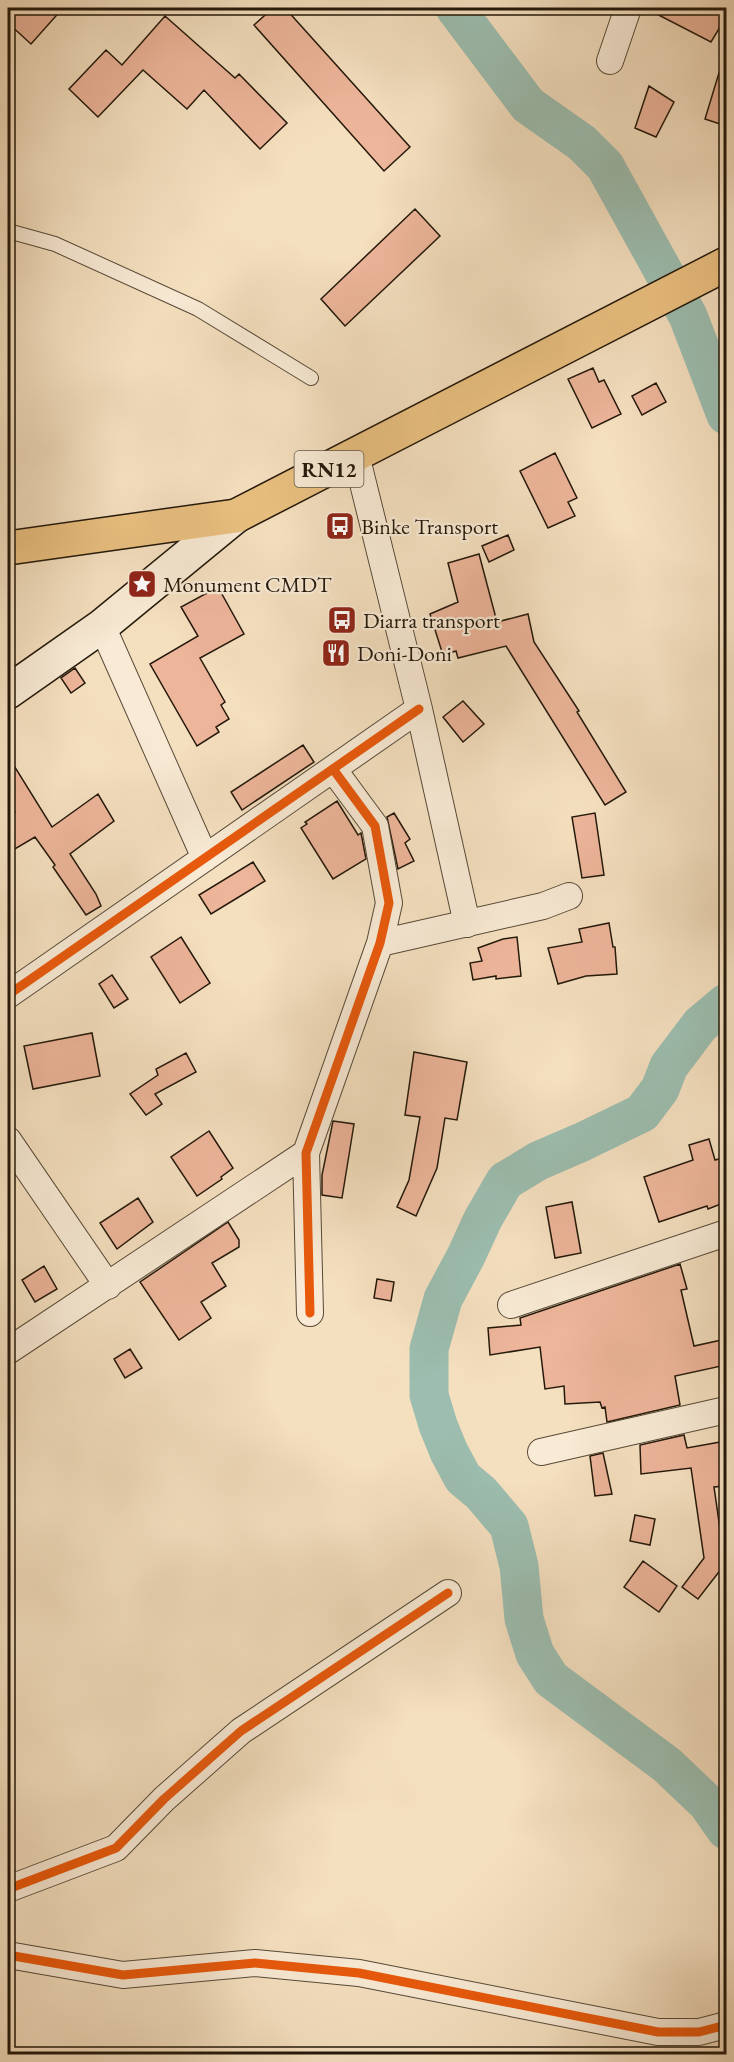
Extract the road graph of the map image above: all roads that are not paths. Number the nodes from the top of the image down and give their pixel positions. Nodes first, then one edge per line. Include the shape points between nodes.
1 (628, 8) edge
2 (610, 61) dead end
3 (8, 231) edge
4 (718, 268) edge
5 (311, 378) dead end
6 (356, 455) junction
7 (236, 516) junction
8 (8, 548) edge
9 (102, 626) junction
10 (8, 692) edge
11 (419, 710) junction
12 (333, 769) junction
13 (205, 858) junction
14 (569, 896) dead end
15 (467, 924) junction
16 (381, 943) junction
17 (8, 995) edge
18 (8, 1140) edge
19 (306, 1153) junction
20 (726, 1233) edge
21 (108, 1286) junction
22 (512, 1305) dead end
23 (310, 1313) dead end
24 (8, 1351) edge
25 (726, 1410) edge
26 (541, 1452) dead end
27 (448, 1593) dead end
28 (8, 1889) edge
29 (8, 1956) edge
30 (726, 2025) edge

1 - 2 street
3 - 5 lane via 55,244 198,309
4 - 6 main road, RN12
6 - 7 main road, RN12
6 - 11 street
7 - 8 main road, RN12
7 - 9 street
9 - 10 street
9 - 13 street
11 - 12 street
11 - 15 street
12 - 13 street
12 - 16 street via 375,826 389,903
13 - 17 street
14 - 15 street
15 - 16 street
16 - 19 street
18 - 21 street
19 - 21 street
19 - 23 street
20 - 22 street
21 - 24 street
25 - 26 street
27 - 28 street via 241,1731 116,1848
29 - 30 street via 123,1975 255,1963 359,1973 658,2032 699,2032

